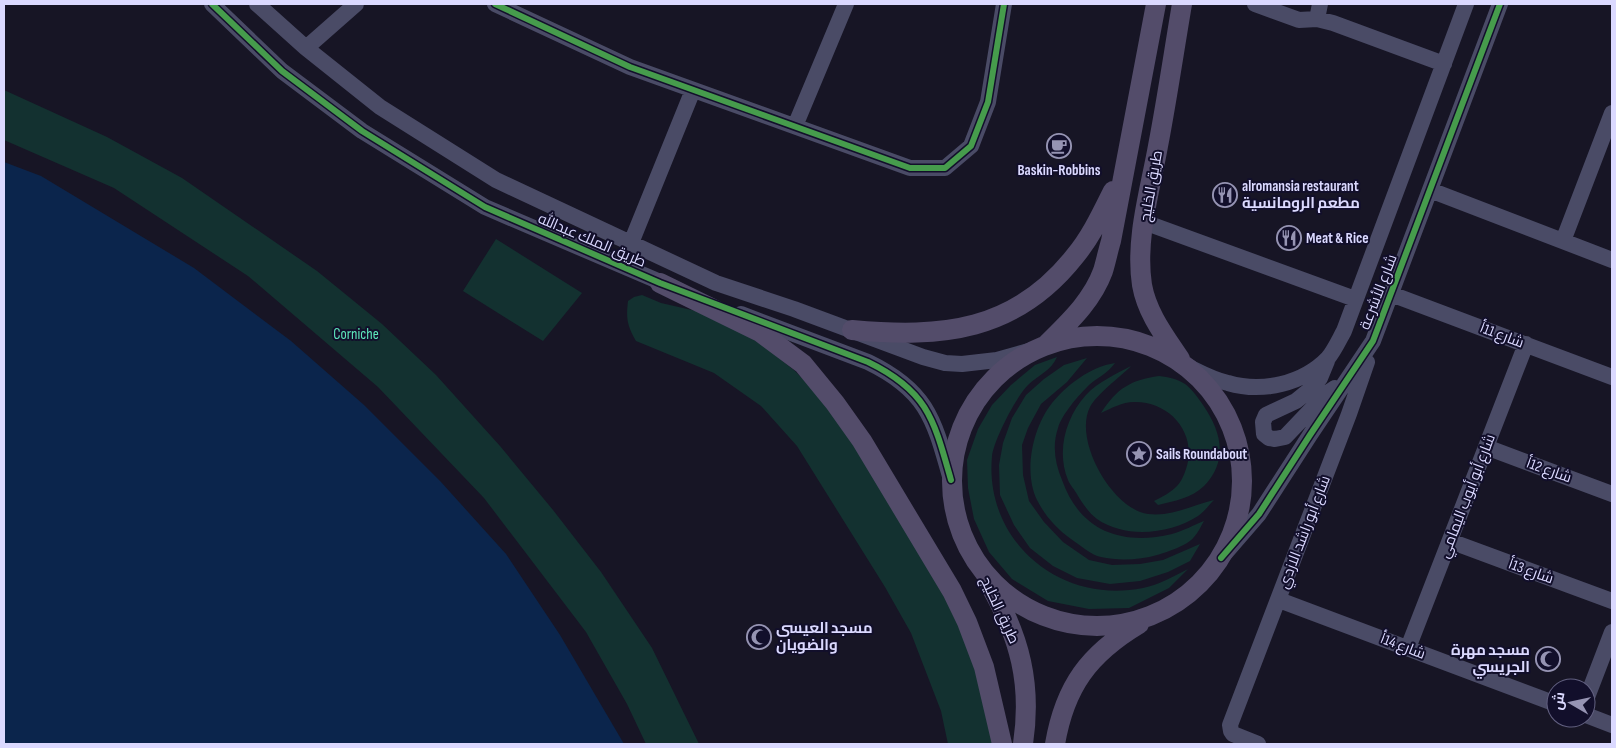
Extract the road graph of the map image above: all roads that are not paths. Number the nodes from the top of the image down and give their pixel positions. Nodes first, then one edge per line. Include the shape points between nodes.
1 (212, 4) edge
2 (257, 4) edge
3 (356, 4) edge
4 (496, 4) edge
5 (846, 4) edge
6 (1004, 4) edge
7 (1156, 4) edge
8 (1183, 4) edge
9 (1255, 4) edge
10 (1466, 4) edge
11 (1500, 4) edge
12 (520, 9) edge
13 (1319, 11) edge
14 (306, 48) junction
15 (1444, 64) junction
16 (693, 90) junction
17 (1612, 113) edge
18 (795, 126) junction
19 (1123, 171) junction
20 (1430, 190) junction
21 (1144, 222) junction
22 (1563, 241) junction
23 (631, 243) junction
24 (1612, 260) edge
25 (660, 283) junction
26 (1391, 294) junction
27 (1356, 300) junction
28 (852, 330) junction
29 (1374, 341) junction
30 (1526, 344) junction
31 (1041, 347) junction
32 (1329, 357) junction
33 (1185, 364) junction
34 (1612, 377) edge
35 (1346, 382) junction
36 (1486, 447) junction
37 (951, 480) junction
38 (1612, 494) edge
39 (1450, 541) junction
40 (1221, 558) junction
41 (979, 566) junction
42 (1279, 600) junction
43 (1612, 601) edge
44 (1159, 612) junction
45 (1612, 632) edge
46 (1408, 648) junction
47 (1594, 678) edge
48 (1546, 700) edge
49 (1596, 719) edge
50 (1612, 725) edge
51 (1002, 744) edge
52 (1024, 744) edge
53 (1055, 744) edge
54 (1258, 744) edge

1 - 25 street, طريق الملك عبدالله via 282,71 391,150 485,208
2 - 14 street, طريق الملك عبدالله
3 - 14 street
4 - 12 street
5 - 18 street
6 - 18 street via 988,102 971,146 944,168 910,168
7 - 19 main road, طريق الخليج
8 - 21 main road, طريق الخليج
9 - 13 street via 1299,20
10 - 15 street, شارع الأشرعة
11 - 20 street, شارع الأشرعة
12 - 16 street via 630,67
13 - 15 street via 1333,23
14 - 23 street, طريق الملك عبدالله via 380,107 496,180
15 - 27 street, شارع الأشرعة
16 - 18 street
16 - 23 street
17 - 22 street
19 - 28 main road via 1092,232 1076,255 1046,288 1023,304 1000,316 952,330 912,334
19 - 31 main road, طريق الخليج via 1103,271 1077,315
20 - 22 street
20 - 26 street, شارع الأشرعة
21 - 27 street
21 - 33 main road, طريق الخليج via 1140,262 1147,303 1153,318
22 - 24 street
23 - 28 street, طريق الملك عبدالله via 716,283
25 - 37 street, طريق الملك عبدالله via 885,370 908,388 926,409 936,428
25 - 51 main road via 760,332 803,364 835,403 862,441 952,591 984,667
26 - 29 street, شارع الأشرعة
26 - 30 street, شارع 11أ
27 - 32 street, شارع الأشرعة
28 - 31 street, طريق الملك عبدالله via 945,363 997,360
29 - 35 street, شارع الأشرعة
29 - 42 street, شارع أبو راشد الازدي
30 - 34 street, شارع 11أ
30 - 36 street, شارع أبو أيوب اليمامي
31 - 33 main road via 1065,339 1103,335 1144,343
31 - 37 main road via 1002,371 976,400 958,437
32 - 33 street, شارع الأشرعة via 1301,378 1258,387 1228,383
32 - 35 street via 1312,388 1266,415 1262,428 1264,434 1275,439 1285,437 1326,394
33 - 40 main road via 1218,400 1237,439 1242,492 1234,534
35 - 40 street, شارع الأشرعة via 1259,514
36 - 38 street, شارع 12أ
36 - 39 street, شارع أبو أيوب اليمامي
37 - 41 main road via 962,534
39 - 43 street, شارع 13أ
39 - 46 street, شارع أبو أيوب اليمامي
40 - 44 main road via 1194,589
41 - 44 main road via 1021,604 1073,624 1115,625
41 - 52 main road, طريق الخليج via 1010,622 1022,664 1027,698
42 - 46 street, شارع 14أ
42 - 54 street, شارع أبو راشد الازدي via 1230,728 1233,734
44 - 53 main road via 1120,635 1089,664 1066,700
45 - 47 street
46 - 48 street, شارع 14أ
49 - 50 street

